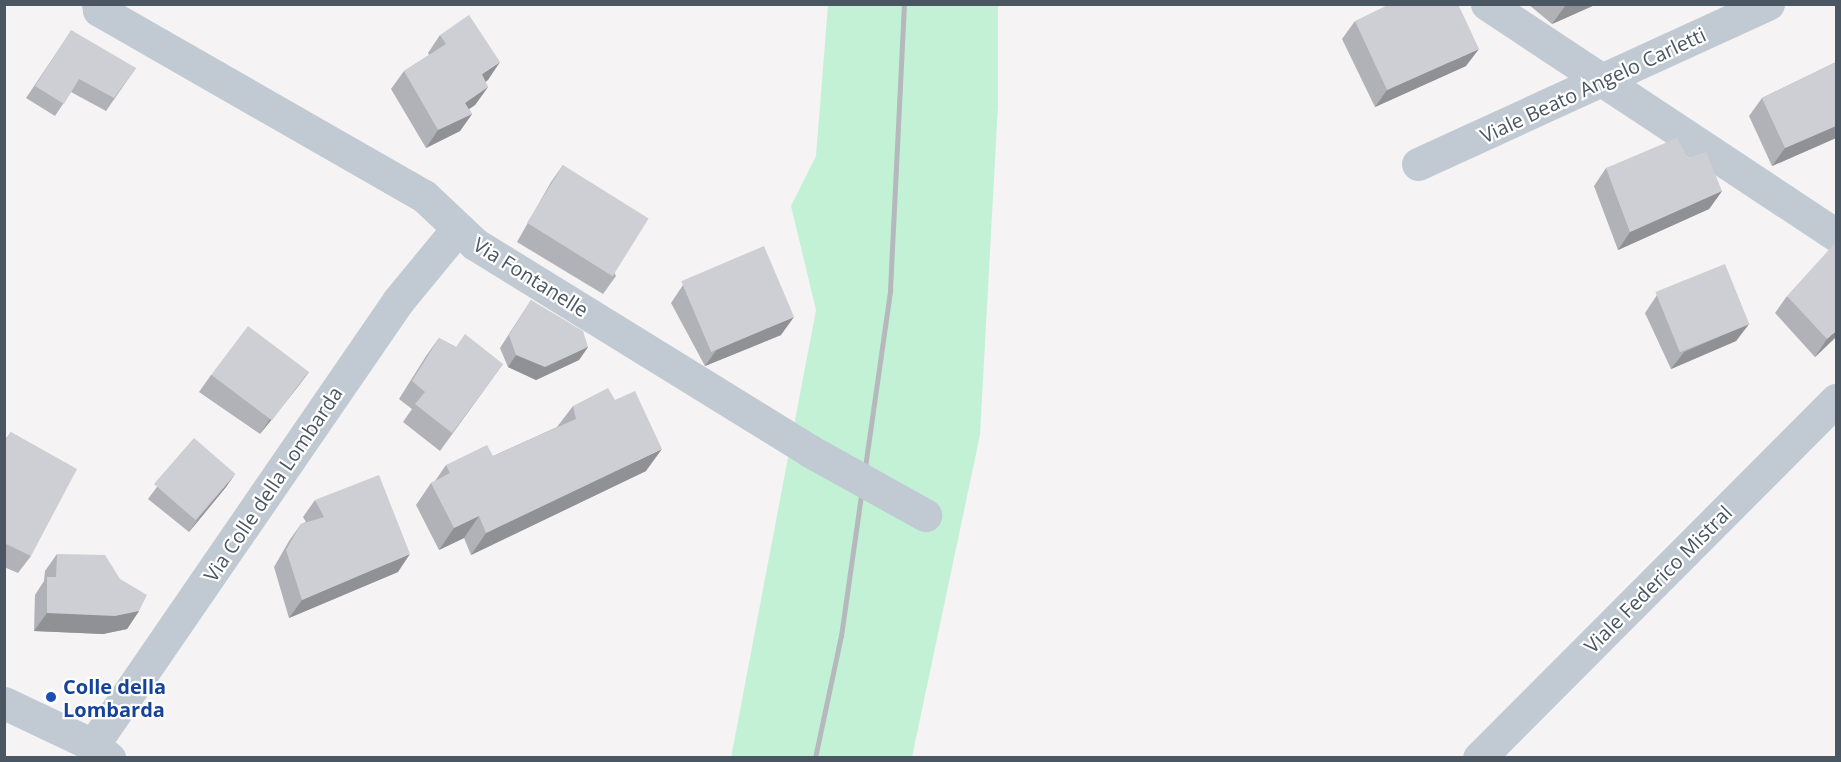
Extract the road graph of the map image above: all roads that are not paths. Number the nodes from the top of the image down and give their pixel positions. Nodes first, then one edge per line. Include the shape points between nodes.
1 (98, 4) edge
2 (1486, 4) edge
3 (1768, 4) edge
4 (1601, 81) junction
5 (1418, 164) dead end
6 (458, 228) junction
7 (1836, 235) edge
8 (1836, 400) edge
9 (933, 518) dead end
10 (6, 706) edge
11 (101, 752) edge
12 (1479, 758) edge

1 - 6 street, Via Fontanelle via 99,10 424,196
2 - 4 street
3 - 4 street, Viale Beato Angelo Carletti
4 - 5 street, Viale Beato Angelo Carletti
4 - 7 street
6 - 9 street, Via Fontanelle, bridge via 476,244 810,451
6 - 11 street, Via Colle della Lombarda via 398,301
8 - 12 street, Viale Federico Mistral
10 - 11 street

